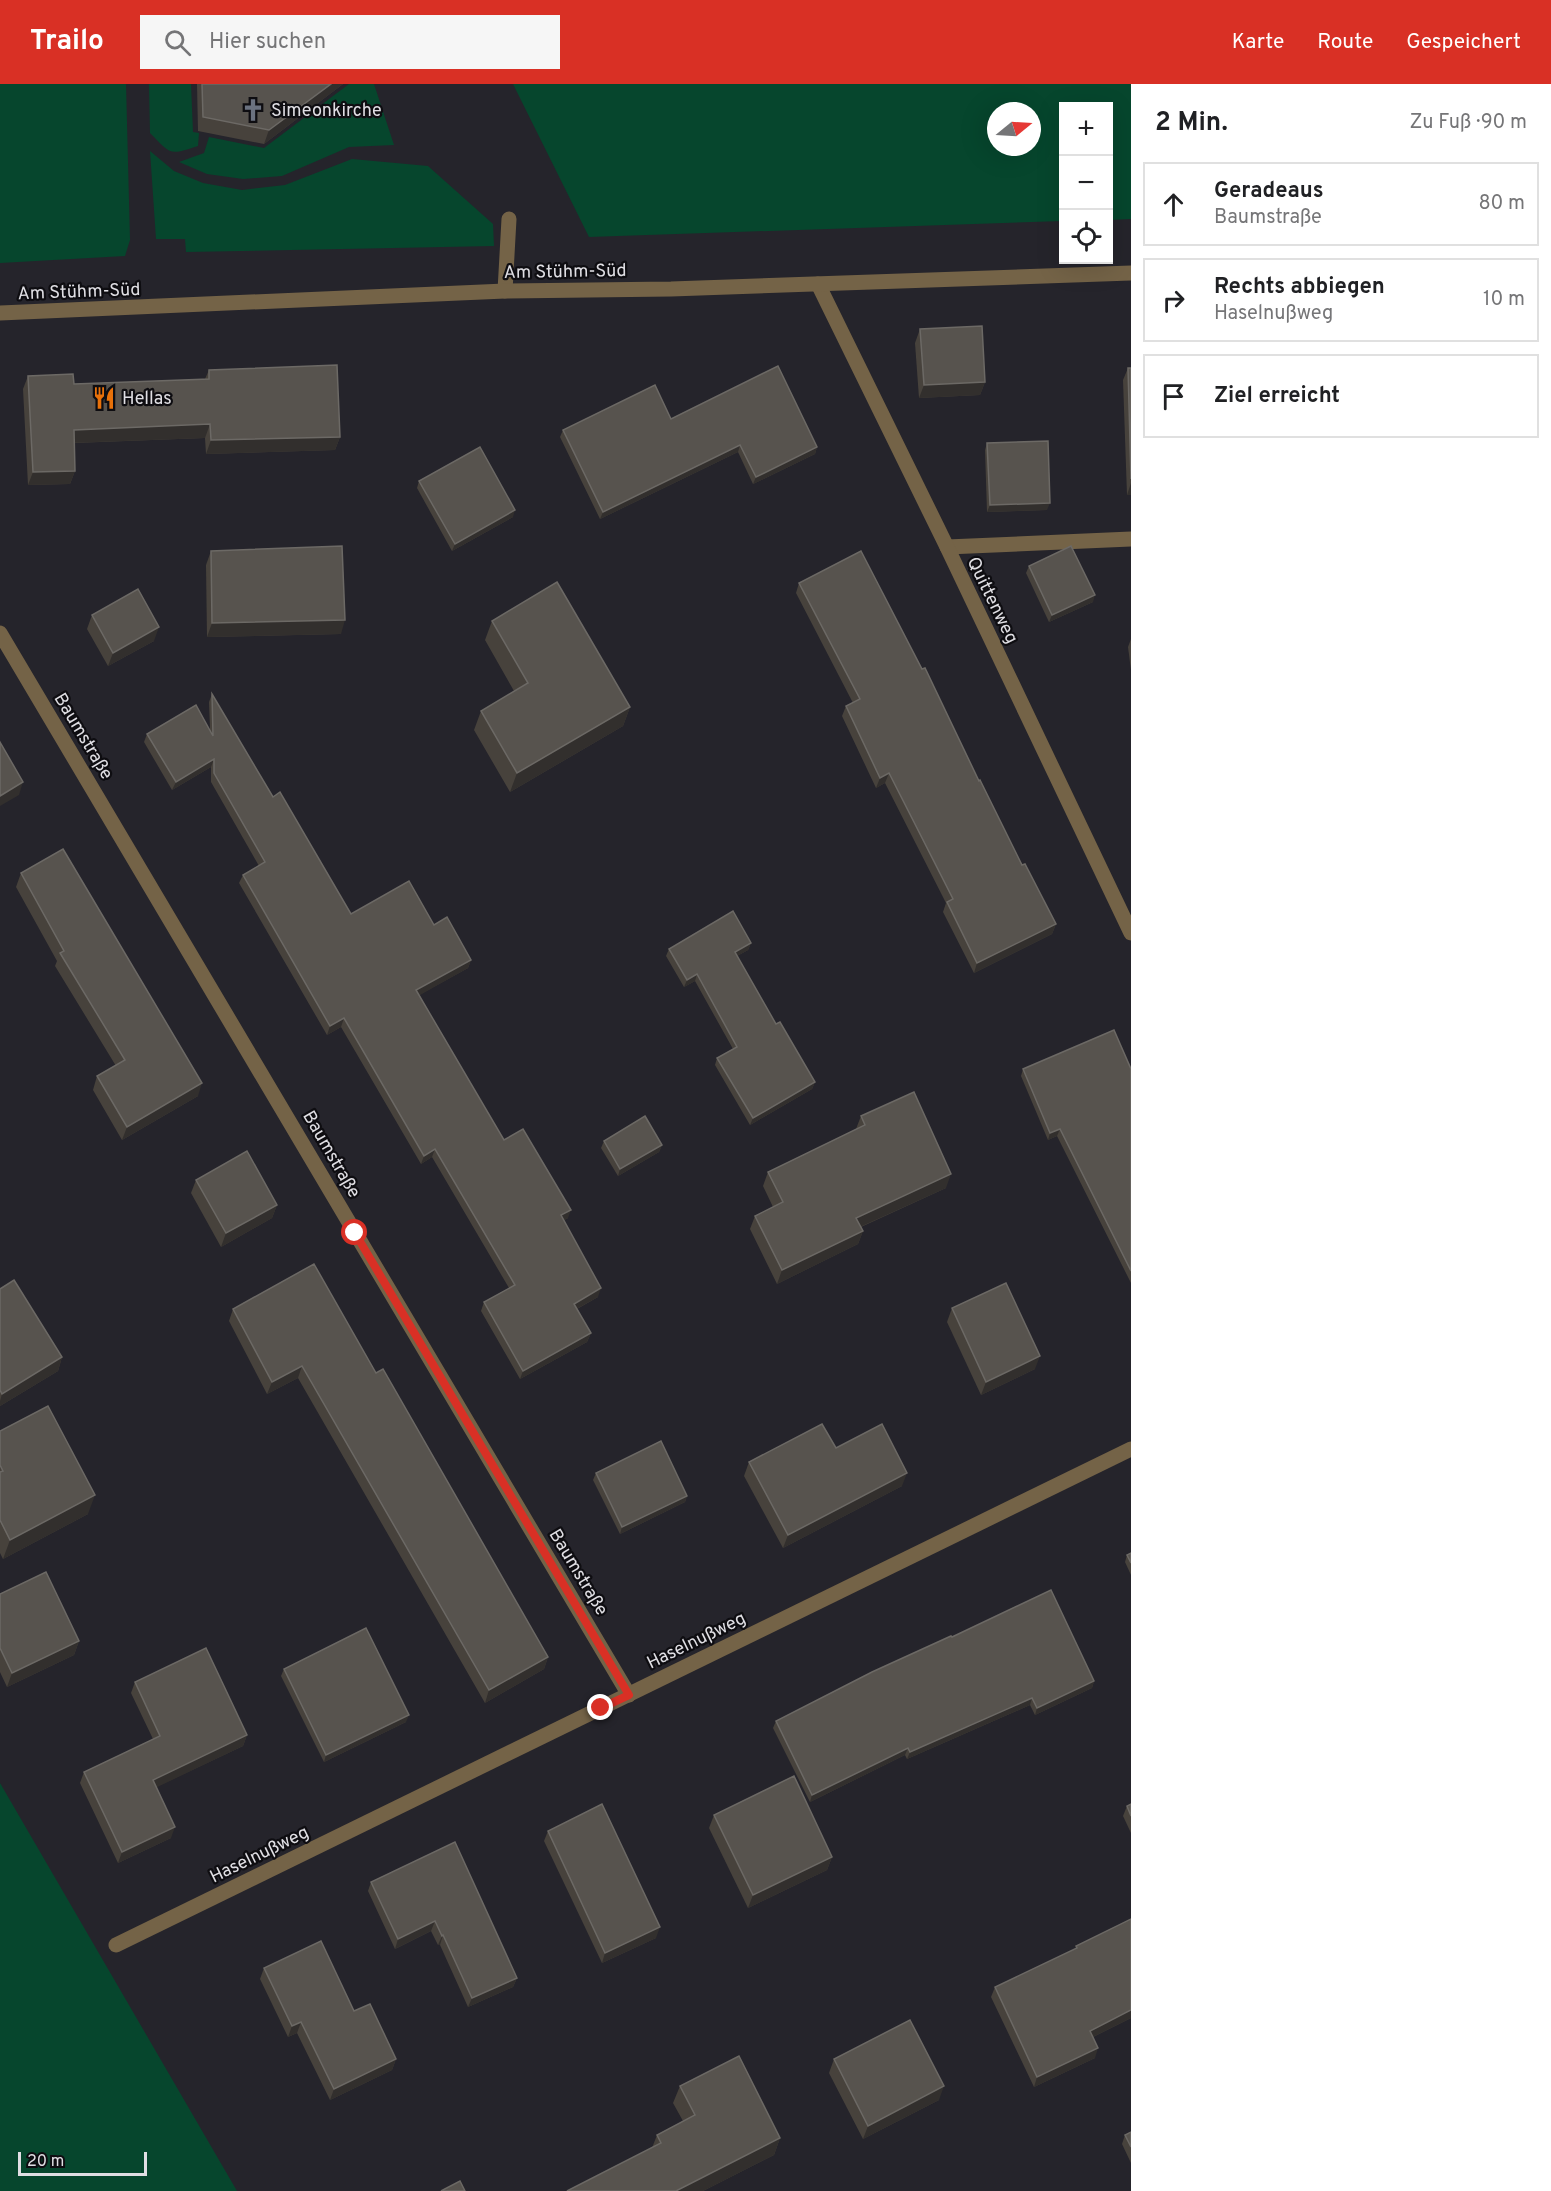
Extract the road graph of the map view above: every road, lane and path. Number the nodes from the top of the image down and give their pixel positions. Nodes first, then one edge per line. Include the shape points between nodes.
1 (509, 219) dead end
2 (1131, 273) edge
3 (818, 284) junction
4 (504, 291) junction
5 (0, 313) edge
6 (1131, 539) edge
7 (947, 547) junction
8 (0, 633) edge
9 (1131, 933) edge
10 (1131, 1449) edge
11 (629, 1695) junction
12 (116, 1945) dead end

1 - 4 street
2 - 3 street, Am Stühm-Süd
3 - 4 street, Am Stühm-Süd
3 - 7 street, Quittenweg
4 - 5 street, Am Stühm-Süd
6 - 7 street
7 - 9 street, Quittenweg
8 - 11 street, Baumstraße
10 - 11 street, Haselnußweg
11 - 12 street, Haselnußweg

